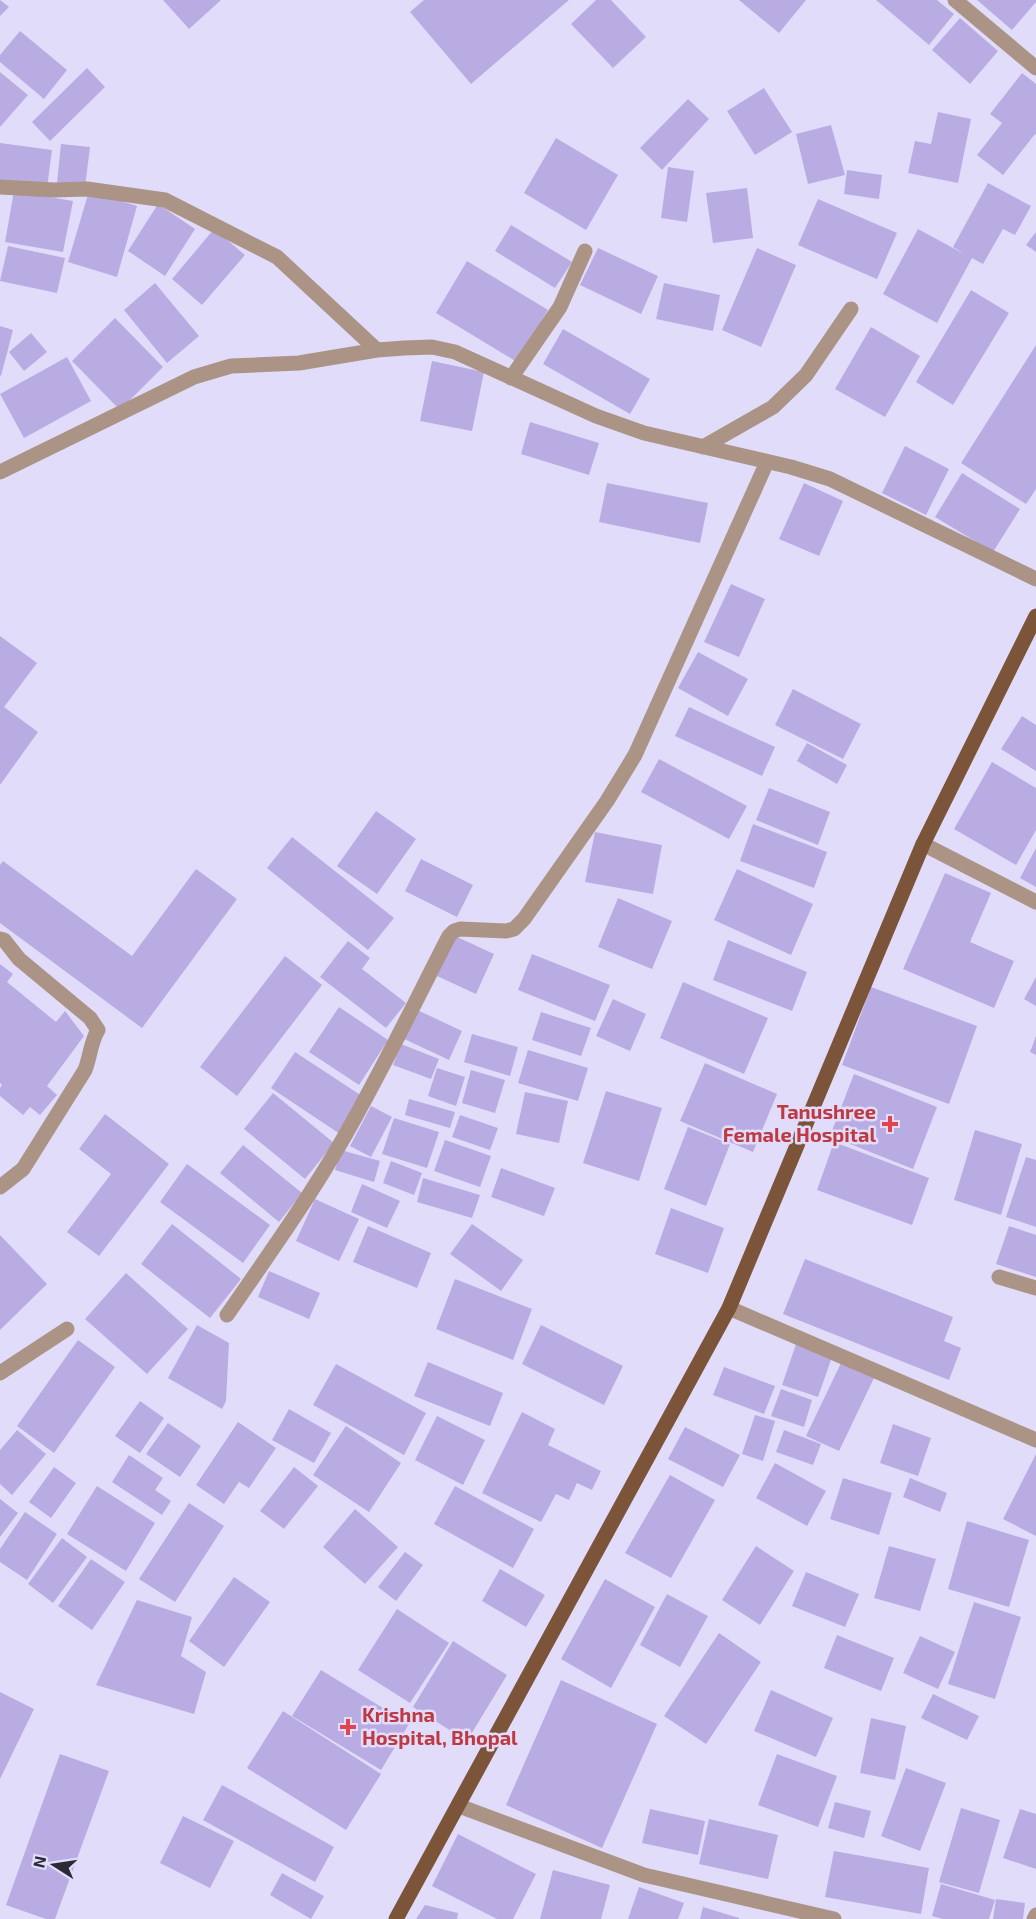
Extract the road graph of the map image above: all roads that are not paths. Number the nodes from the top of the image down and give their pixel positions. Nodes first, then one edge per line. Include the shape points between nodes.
1 (955, 0) edge
2 (1036, 68) edge
3 (0, 187) edge
4 (585, 251) dead end
5 (851, 309) dead end
6 (377, 350) junction
7 (512, 378) junction
8 (703, 447) junction
9 (767, 462) junction
10 (0, 472) edge
11 (1036, 579) edge
12 (1036, 616) edge
13 (923, 844) junction
14 (1036, 902) edge
15 (0, 939) edge
16 (0, 1187) edge
17 (999, 1278) dead end
18 (1036, 1288) edge
19 (729, 1308) junction
20 (227, 1315) dead end
21 (67, 1329) dead end
22 (0, 1373) edge
23 (1036, 1440) edge
24 (459, 1806) junction
25 (396, 1919) edge
26 (834, 1919) edge

1 - 2 street
3 - 6 street via 87,189 165,200 277,257
4 - 7 street via 560,307
5 - 8 street via 806,375 773,406
6 - 7 street via 432,347 455,352
6 - 10 street via 299,363 231,366 203,374
7 - 8 street via 606,420
8 - 9 street
9 - 11 street via 830,479
9 - 20 street via 635,755 607,801 514,929 460,929 449,936 342,1141
12 - 13 main road
13 - 14 street
13 - 19 main road
15 - 16 street via 90,1018 98,1030 85,1071 23,1169
17 - 18 street
19 - 23 street
19 - 24 main road
21 - 22 street
24 - 25 main road
24 - 26 street via 644,1875

